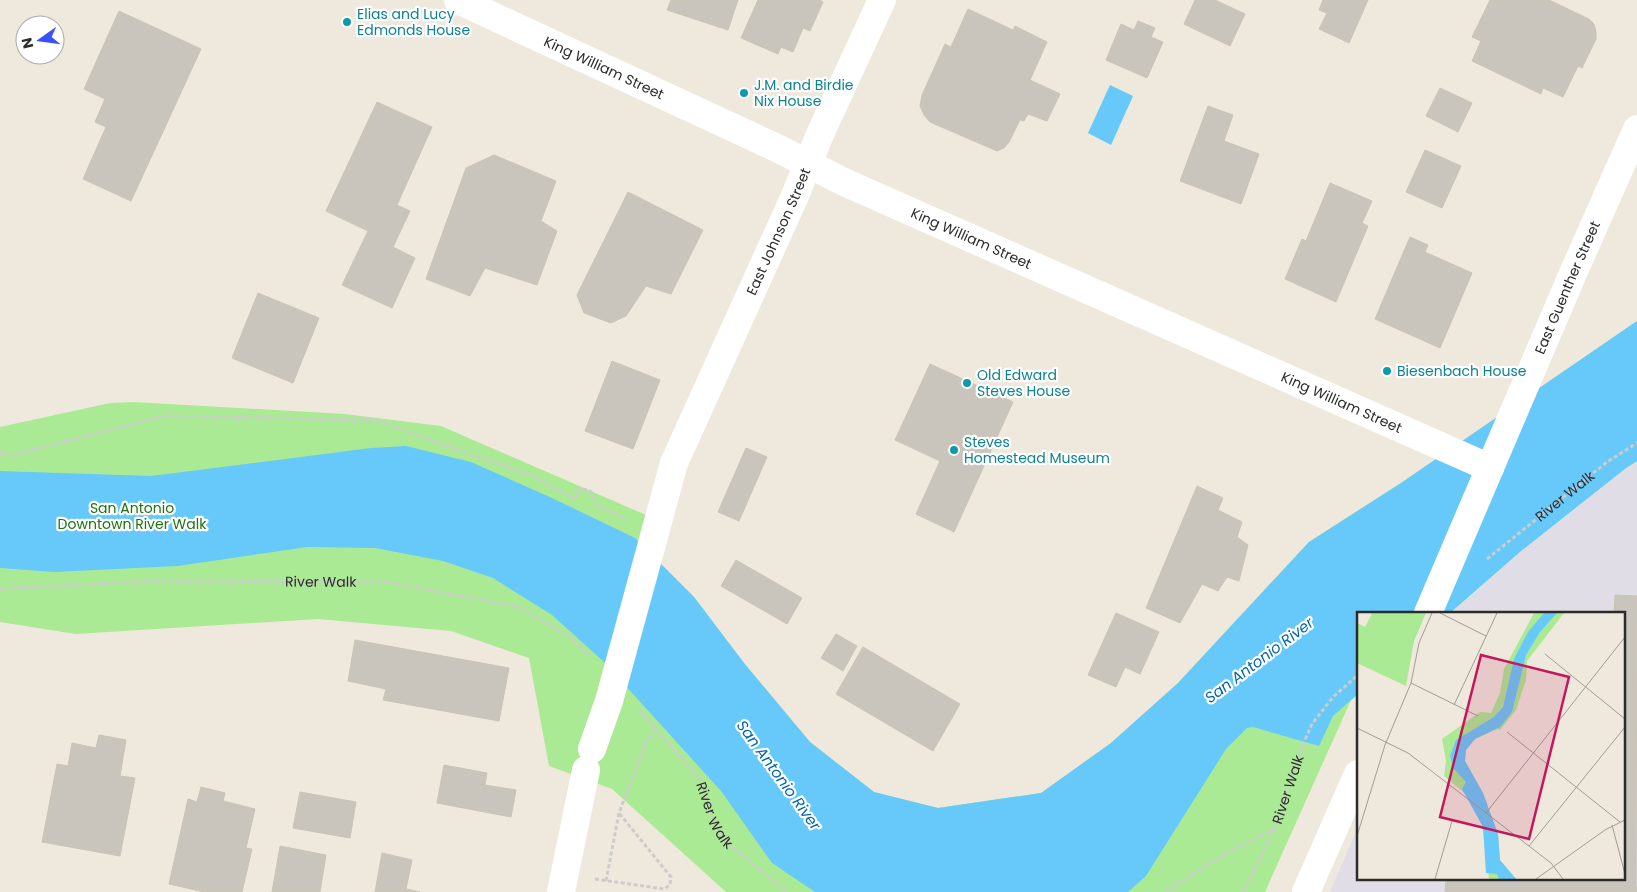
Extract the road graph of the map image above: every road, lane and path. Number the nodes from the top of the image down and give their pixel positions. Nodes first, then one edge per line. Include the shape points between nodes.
1 (458, 0) edge
2 (882, 0) edge
3 (1637, 129) edge
4 (808, 164) junction
5 (1637, 443) edge
6 (0, 453) edge
7 (1490, 468) junction
8 (630, 522) dead end
9 (1483, 563) dead end
10 (0, 589) edge
11 (1428, 612) edge
12 (592, 658) dead end
13 (1357, 676) edge
14 (637, 707) dead end
15 (655, 728) junction
16 (1357, 776) edge
17 (619, 813) junction
18 (1275, 828) junction
19 (606, 881) junction
20 (563, 882) edge
21 (788, 892) edge
22 (1165, 892) edge
23 (1243, 892) edge
24 (1306, 892) edge

1 - 4 street, King William Street
2 - 4 street, East Johnson Street
3 - 7 street, East Guenther Street
4 - 7 street, King William Street
4 - 20 street, East Johnson Street via 674,463 609,700 589,759
5 - 9 path, River Walk via 1607,462
6 - 8 path via 13,455 164,416 375,420 532,476 575,500 580,488 590,491 598,507
7 - 11 street, East Guenther Street
10 - 12 path, River Walk via 150,581 387,582 519,607 571,638
13 - 18 path, River Walk via 1333,697 1312,724
14 - 15 path, River Walk
15 - 17 path via 646,740
15 - 21 path, River Walk via 700,780 715,824 726,842
16 - 24 street
17 - 19 path
17 - 19 path via 670,877 670,885 664,889
18 - 22 path, River Walk via 1216,858
18 - 23 path
19 - 20 path

